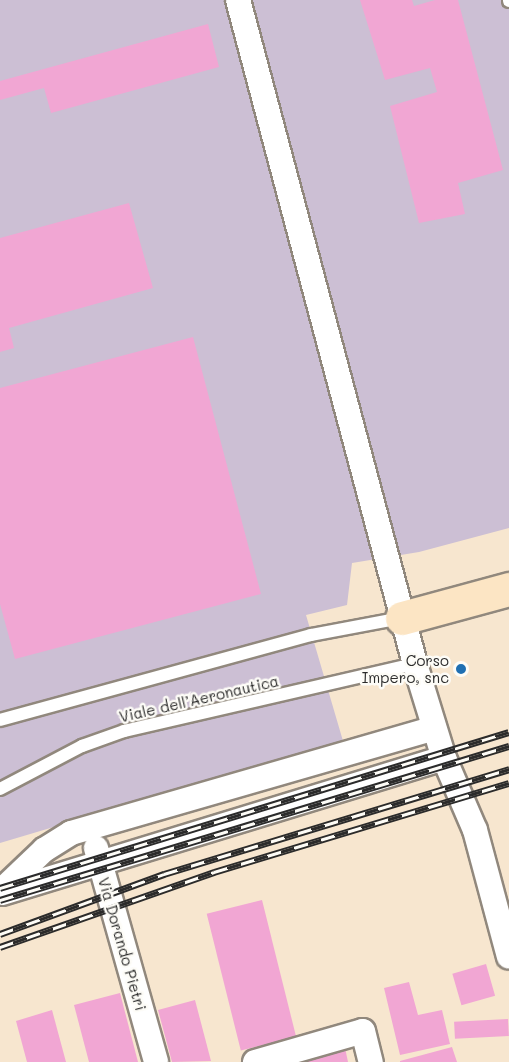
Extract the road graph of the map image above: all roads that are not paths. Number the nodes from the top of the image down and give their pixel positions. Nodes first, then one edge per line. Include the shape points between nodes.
1 (238, 0) edge
2 (509, 589) edge
3 (402, 618) junction
4 (415, 664) junction
5 (0, 720) edge
6 (434, 728) junction
7 (444, 758) junction
8 (0, 789) edge
9 (92, 826) junction
10 (98, 862) junction
11 (0, 893) edge
12 (509, 957) edge
13 (156, 1062) edge
14 (255, 1062) edge
15 (371, 1062) edge

1 - 3 street
2 - 3 street
3 - 4 street
3 - 5 lane, Viale dell’Aeronautica via 311,635
4 - 6 street
4 - 8 lane, Viale dell’Aeronautica via 124,731 82,746
6 - 7 street
6 - 9 street
7 - 10 street
7 - 12 street via 475,830
9 - 10 street, Via Dorando Pietri
9 - 11 street via 44,850
10 - 11 street
10 - 13 street, Via Dorando Pietri
14 - 15 street via 363,1031

